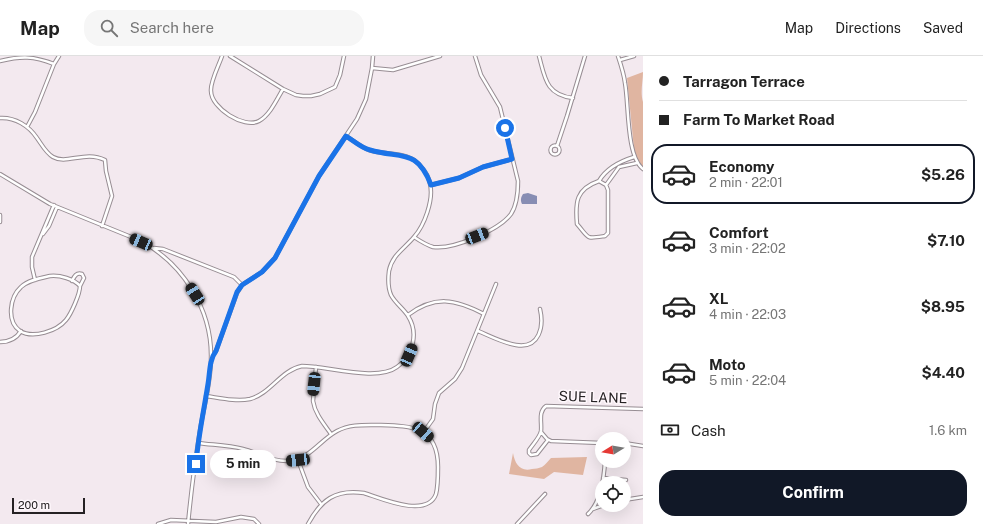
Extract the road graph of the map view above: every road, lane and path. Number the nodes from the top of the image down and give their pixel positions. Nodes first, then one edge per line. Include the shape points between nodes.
1 (59, 56) edge
2 (222, 56) edge
3 (230, 56) edge
4 (344, 56) edge
5 (373, 56) edge
6 (440, 56) edge
7 (474, 56) edge
8 (539, 56) edge
9 (585, 56) edge
10 (618, 56) edge
11 (634, 56) edge
12 (620, 60) junction
13 (0, 61) edge
14 (54, 64) junction
15 (372, 68) junction
16 (283, 89) junction
17 (573, 98) junction
18 (0, 118) edge
19 (27, 127) junction
20 (346, 136) junction
21 (556, 146) dead end
22 (634, 157) junction
23 (512, 159) junction
24 (637, 163) junction
25 (643, 169) edge
26 (0, 174) edge
27 (599, 181) junction
28 (431, 185) junction
29 (606, 185) junction
30 (56, 206) junction
31 (0, 215) edge
32 (0, 222) edge
33 (102, 226) junction
34 (414, 237) junction
35 (153, 248) junction
36 (35, 280) junction
37 (72, 281) junction
38 (496, 284) dead end
39 (242, 285) junction
40 (80, 286) junction
41 (540, 309) dead end
42 (484, 314) junction
43 (408, 315) junction
44 (21, 331) junction
45 (478, 331) junction
46 (0, 342) edge
47 (212, 357) junction
48 (316, 367) junction
49 (206, 396) junction
50 (643, 409) edge
51 (423, 432) junction
52 (541, 432) junction
53 (331, 434) junction
54 (548, 440) junction
55 (198, 443) junction
56 (595, 443) edge
57 (631, 445) edge
58 (643, 446) edge
59 (298, 460) junction
60 (545, 494) dead end
61 (643, 497) edge
62 (631, 499) edge
63 (321, 504) junction
64 (595, 504) edge
65 (593, 509) joint
66 (588, 514) dead end
67 (189, 520) junction
68 (158, 524) edge
69 (188, 524) edge
70 (259, 524) edge
71 (308, 524) edge
72 (517, 524) edge

1 - 14 street
2 - 16 street via 211,87 212,98 219,108 239,120 249,124 261,120
3 - 16 street
4 - 16 street via 337,84 330,90 303,96
5 - 15 street
6 - 15 street via 393,70
7 - 23 street via 481,75 500,107
8 - 17 street via 549,87 556,93
9 - 17 street
10 - 12 street
11 - 12 street
12 - 22 street
13 - 14 street via 30,57
14 - 19 street
15 - 20 street via 362,110
17 - 21 street
18 - 19 street via 16,121
19 - 33 street via 48,153 57,159 88,156 105,160 112,196
20 - 28 street via 370,150 403,155 416,161 424,170
20 - 39 street via 319,176 275,258 262,272
22 - 24 street
22 - 27 street via 619,163
23 - 28 street
23 - 34 street via 518,190 516,203 502,223 465,241 439,247 426,245
24 - 25 street
24 - 29 street via 619,167
26 - 30 street
27 - 29 street
27 - 29 street via 581,192 578,198 577,224 589,238 605,236 608,233
28 - 34 street via 428,210
30 - 33 street
30 - 36 street via 32,257
31 - 32 street
33 - 35 street
34 - 43 street via 395,257 389,276 392,296
35 - 39 street via 163,249 234,277
35 - 47 street via 178,269 195,294 206,321
36 - 37 street via 55,276
36 - 44 street via 21,287 15,296 11,315 13,323
37 - 40 street
37 - 40 street via 75,275 82,274 84,278
38 - 42 street
39 - 47 street
40 - 44 street via 69,316 60,325 35,334
41 - 45 street via 541,329 531,343 517,346
42 - 43 street via 458,303 440,301 425,304
42 - 45 street
43 - 48 street via 414,331 412,346 405,360 396,368 385,373 373,374
44 - 46 street via 11,340
45 - 51 street via 459,374 439,393 433,419
47 - 49 street
48 - 49 street via 302,366 293,369 260,395 252,398 240,400
48 - 53 street via 313,401 316,411
49 - 55 street
50 - 52 street, SUE LANE via 546,406 541,412
51 - 53 street via 406,426 361,425 350,426
51 - 63 street via 433,442 438,458 437,489 430,502 414,507 356,492 333,496
52 - 54 street
52 - 54 street via 529,453 537,454
53 - 59 street
54 - 56 street
55 - 59 street via 242,448 282,461
55 - 67 street
57 - 58 street
59 - 63 street via 308,487
60 - 72 street
61 - 62 street
63 - 71 street
64 - 65 street
65 - 66 street
67 - 68 street via 170,520
67 - 69 street
67 - 70 street via 216,522 240,517 254,519

